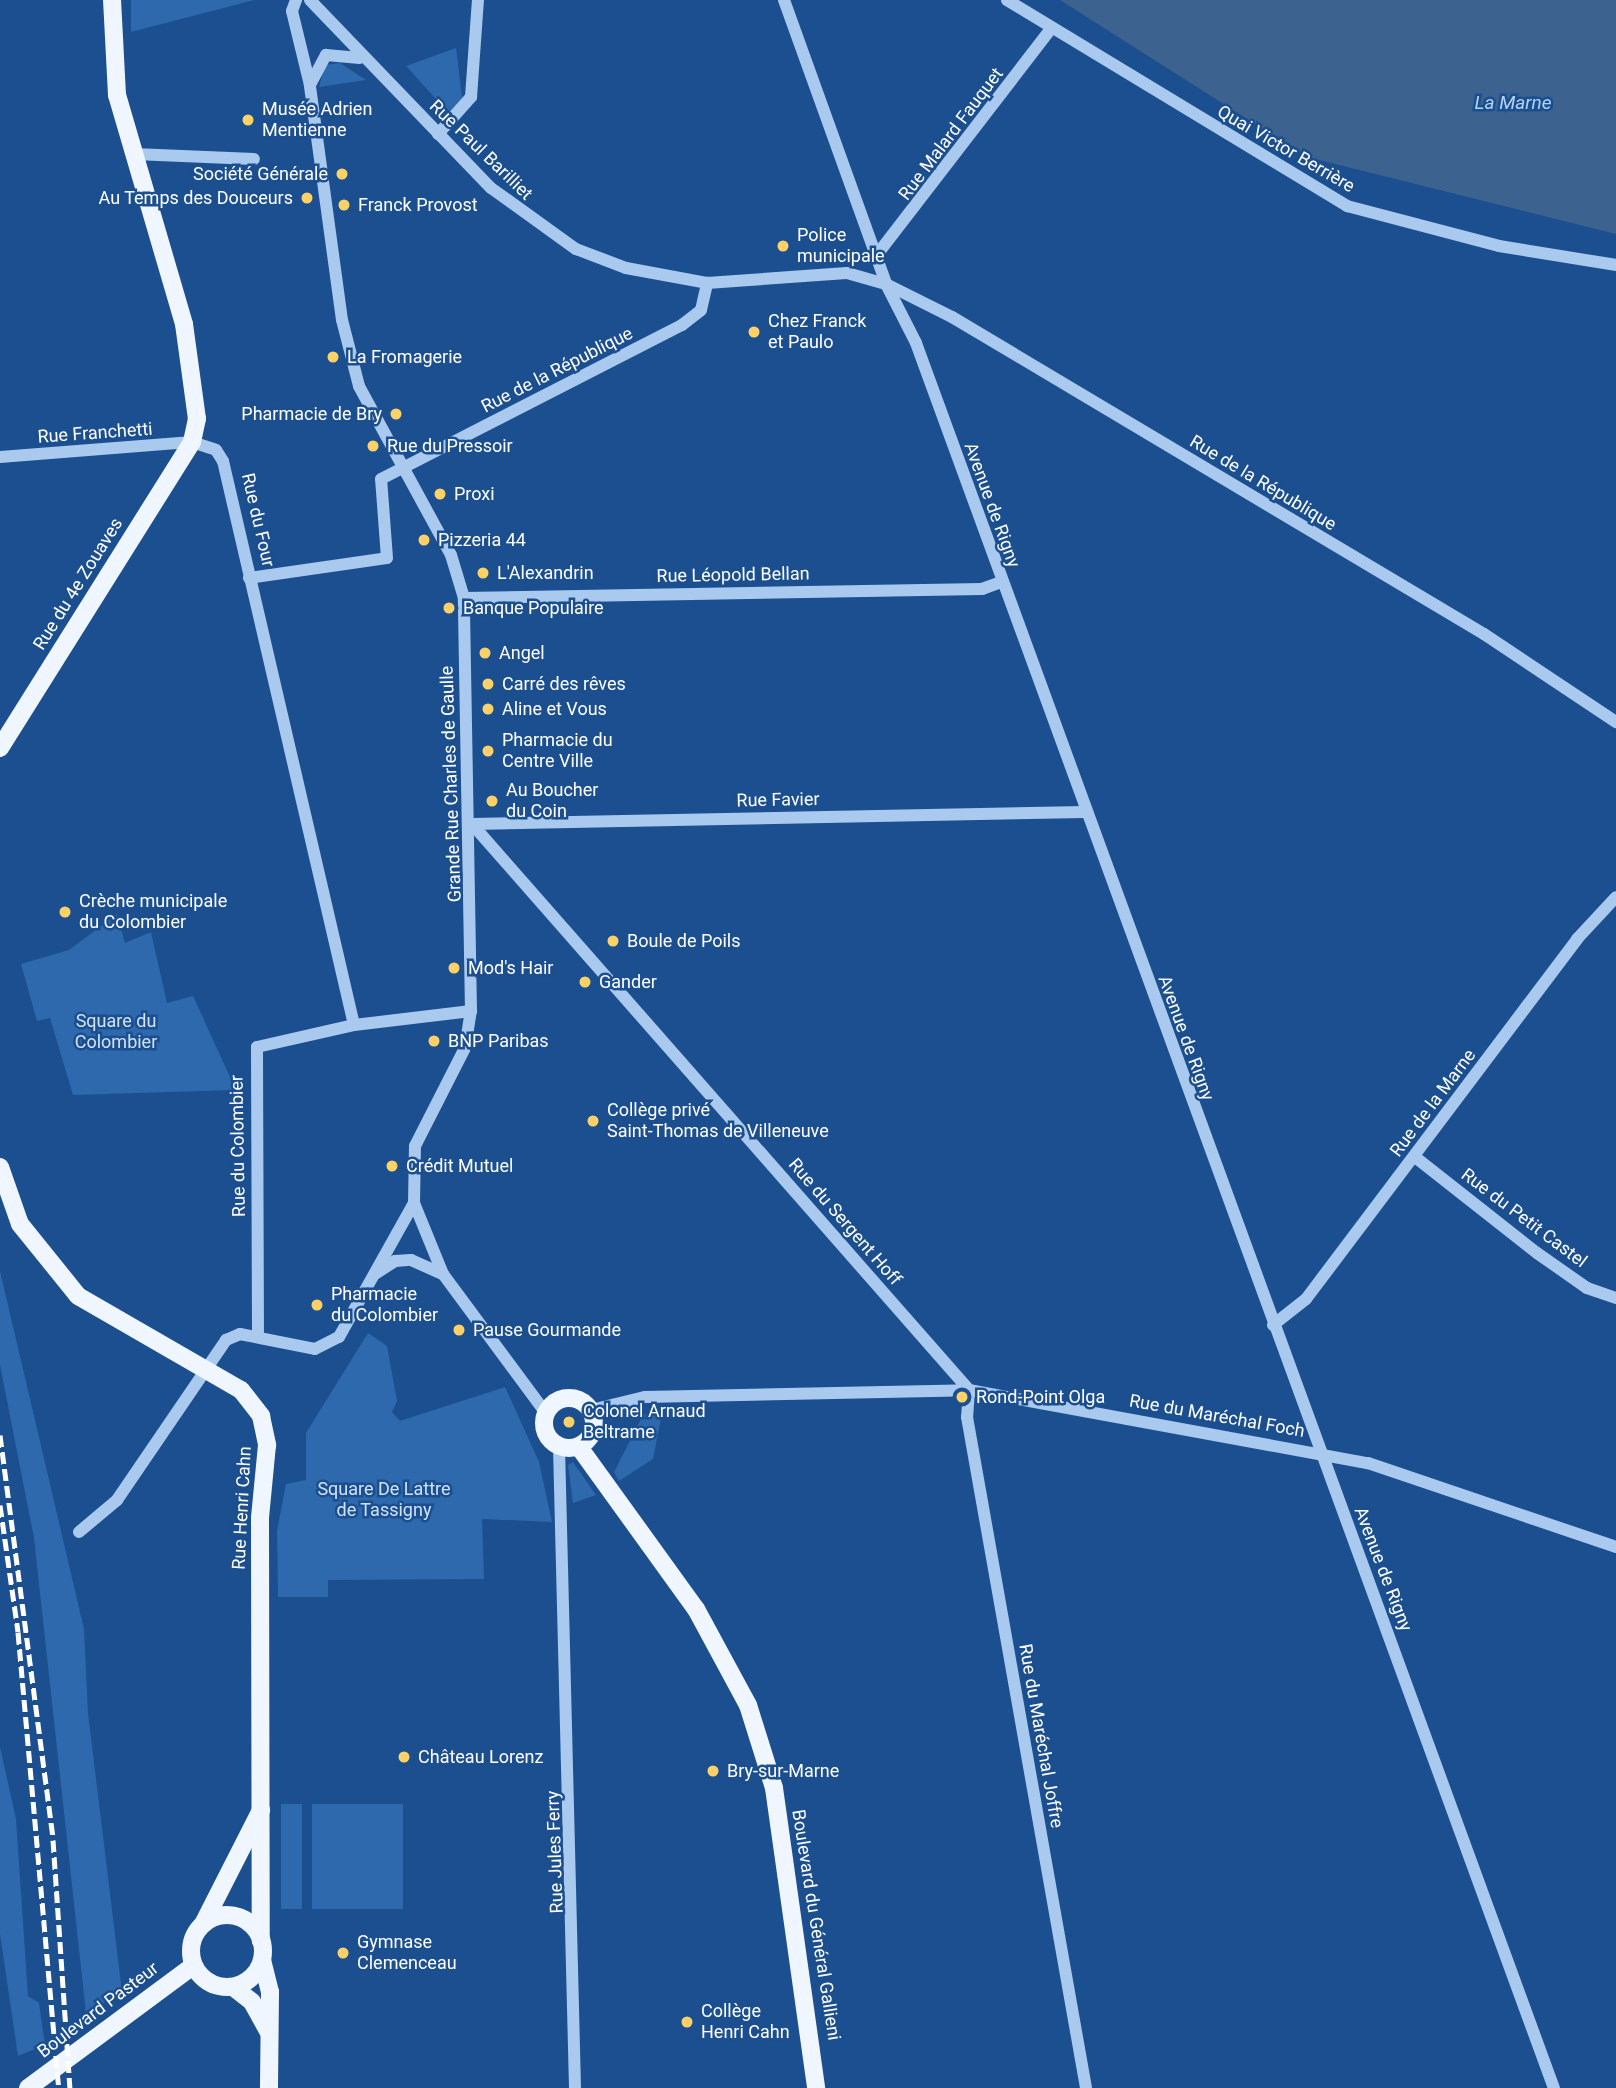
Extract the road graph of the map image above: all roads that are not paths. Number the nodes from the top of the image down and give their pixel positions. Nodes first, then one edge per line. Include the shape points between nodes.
1 (112, 0) edge
2 (296, 0) edge
3 (310, 0) edge
4 (478, 0) edge
5 (784, 0) edge
6 (1007, 0) edge
7 (1051, 30) junction
8 (364, 59) junction
9 (310, 85) junction
10 (438, 134) junction
11 (134, 154) junction
12 (254, 159) dead end
13 (876, 256) junction
14 (1616, 265) edge
15 (707, 283) junction
16 (886, 284) junction
17 (192, 442) junction
18 (0, 457) edge
19 (401, 468) junction
20 (249, 578) junction
21 (1001, 582) junction
22 (464, 598) junction
23 (1616, 722) edge
24 (0, 748) edge
25 (1084, 812) junction
26 (472, 824) junction
27 (1616, 897) edge
28 (471, 1011) junction
29 (354, 1025) junction
30 (1415, 1157) junction
31 (0, 1167) edge
32 (414, 1203) junction
33 (443, 1274) junction
34 (372, 1277) junction
35 (1616, 1298) edge
36 (1273, 1325) junction
37 (258, 1337) junction
38 (204, 1370) junction
39 (969, 1390) junction
40 (591, 1410) junction
41 (546, 1413) junction
42 (559, 1447) junction
43 (579, 1447) junction
44 (1320, 1452) junction
45 (79, 1532) dead end
46 (1616, 1547) edge
47 (261, 1810) junction
48 (203, 1924) junction
49 (261, 1941) junction
50 (262, 1960) junction
51 (193, 1966) junction
52 (233, 1987) junction
53 (268, 2031) junction
54 (28, 2088) edge
55 (270, 2088) edge
56 (575, 2088) edge
57 (816, 2088) edge
58 (1086, 2088) edge
59 (1554, 2088) edge

1 - 11 main road via 113,70
2 - 9 street, Grande Rue Charles de Gaulle via 292,11
3 - 8 street, Rue Paul Barilliet
4 - 10 street via 471,97
5 - 13 street, Avenue de Rigny
6 - 7 street, Quai Victor Berrière
7 - 13 street, Rue Malard Fauquet
7 - 14 street, Quai Victor Berrière via 1347,206 1499,246
8 - 9 street via 342,52 326,55
8 - 10 street, Rue Paul Barilliet
9 - 19 street, Grande Rue Charles de Gaulle via 342,320 359,386
10 - 15 street, Rue Paul Barilliet via 532,223 576,248 626,268
11 - 12 street
11 - 17 main road via 195,374
13 - 16 street, Avenue de Rigny
15 - 16 street, Rue Paul Barilliet via 847,273
15 - 19 street, Rue de la République via 701,310 682,325
16 - 21 street, Avenue de Rigny via 916,343
16 - 23 street, Rue de la République via 953,317 1472,627
17 - 18 street, Rue Franchetti
17 - 20 street, Rue du Four via 216,450 223,461
17 - 24 main road, Rue du 4e Zouaves
19 - 20 street via 381,479 387,558
19 - 22 street, Grande Rue Charles de Gaulle via 451,555
20 - 29 street, Rue du Four
21 - 22 street, Rue Léopold Bellan via 982,589
21 - 25 street, Avenue de Rigny
22 - 26 street, Grande Rue Charles de Gaulle via 466,797
25 - 26 street, Rue Favier
25 - 36 street, Avenue de Rigny
26 - 28 street, Grande Rue Charles de Gaulle
26 - 39 street, Rue du Sergent Hoff
27 - 30 street, Rue de la Marne via 1577,939
28 - 29 street, Rue du Colombier
28 - 32 street, Grande Rue Charles de Gaulle via 465,1048 415,1146
29 - 37 street, Rue du Colombier via 255,1050
30 - 35 street, Rue du Petit Castel via 1536,1253 1587,1288
30 - 36 street, Rue de la Marne via 1306,1299
31 - 38 main road, Rue Henri Cahn via 20,1224 78,1296
32 - 33 street
32 - 34 street
33 - 34 street via 411,1260 395,1261
33 - 41 street
34 - 37 street via 331,1345 315,1349
36 - 44 street, Avenue de Rigny
37 - 38 street via 226,1340
38 - 45 street via 117,1500
38 - 47 main road, Rue Henri Cahn via 253,1401 266,1431 260,1518
39 - 40 street, Rue du Maréchal Foch via 645,1397
39 - 44 street, Rue du Maréchal Foch
39 - 58 street, Rue du Maréchal Joffre via 967,1417
40 - 41 main road via 564,1398
40 - 43 main road via 594,1427
41 - 42 main road via 544,1429
42 - 43 main road
42 - 56 street, Rue Jules Ferry
43 - 57 main road, Boulevard du Général Gallieni via 696,1609 748,1705 774,1788
44 - 46 street, Rue du Maréchal Foch
44 - 59 street, Avenue de Rigny
47 - 48 main road
47 - 49 main road, Rue Henri Cahn
48 - 49 main road via 237,1917
48 - 51 main road via 191,1943
49 - 50 main road
50 - 52 main road via 252,1978
50 - 53 main road via 270,1992
51 - 52 main road via 210,1983
51 - 54 main road, Boulevard Pasteur
52 - 53 main road via 252,2002
53 - 55 main road

